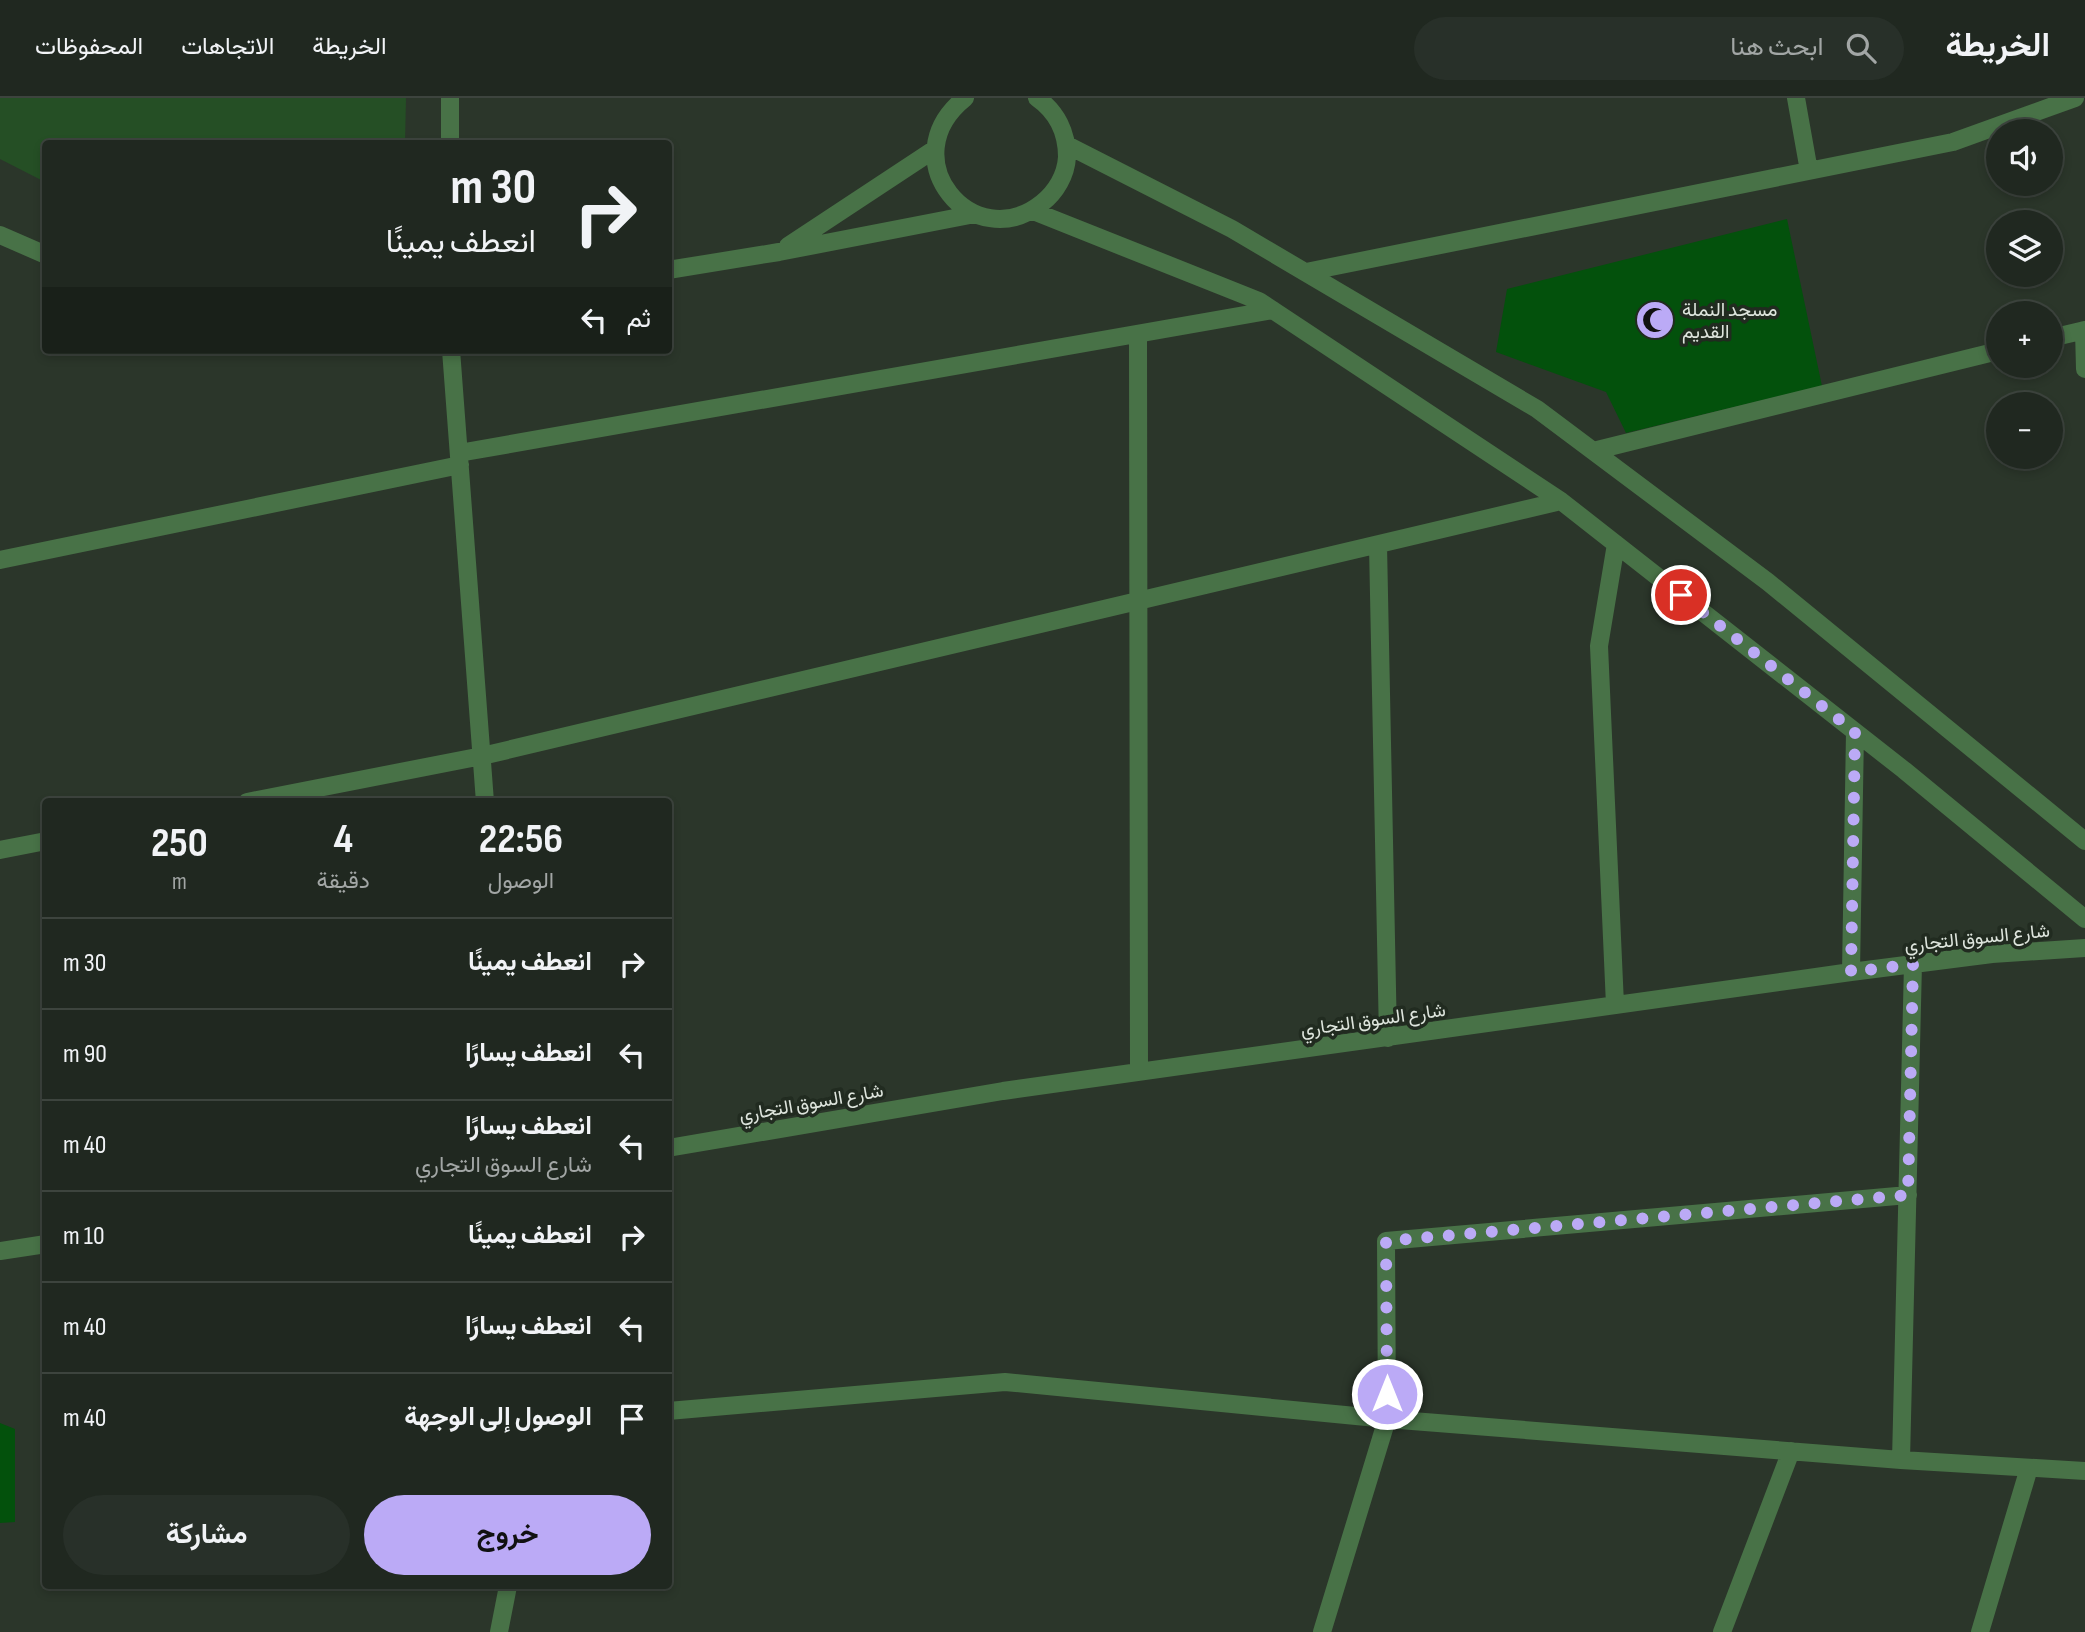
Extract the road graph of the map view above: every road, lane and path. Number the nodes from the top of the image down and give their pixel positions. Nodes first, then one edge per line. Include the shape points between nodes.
1 (450, 98) edge
2 (941, 98) edge
3 (965, 98) edge
4 (1796, 98) edge
5 (2075, 98) edge
6 (1046, 101) edge
7 (939, 128) junction
8 (450, 140) edge
9 (1067, 145) junction
10 (935, 149) junction
11 (1809, 171) junction
12 (1032, 211) junction
13 (975, 214) junction
14 (0, 235) edge
15 (779, 252) junction
16 (42, 253) edge
17 (672, 269) edge
18 (1306, 272) junction
19 (1273, 310) junction
20 (2085, 330) edge
21 (1138, 334) junction
22 (2063, 335) edge
23 (451, 354) edge
24 (1986, 354) edge
25 (2085, 369) edge
26 (1593, 451) junction
27 (459, 459) junction
28 (1561, 501) junction
29 (1616, 544) junction
30 (1378, 545) junction
31 (0, 560) edge
32 (1138, 601) junction
33 (1855, 732) junction
34 (482, 756) junction
35 (267, 798) edge
36 (485, 798) edge
37 (2085, 841) edge
38 (42, 842) edge
39 (0, 850) edge
40 (2085, 919) edge
41 (2085, 948) edge
42 (1913, 964) junction
43 (1851, 972) junction
44 (1615, 1006) junction
45 (1388, 1038) junction
46 (1139, 1072) junction
47 (672, 1147) edge
48 (1908, 1195) junction
49 (42, 1245) edge
50 (0, 1251) edge
51 (672, 1411) edge
52 (1387, 1419) junction
53 (1791, 1451) junction
54 (1901, 1460) junction
55 (2029, 1468) junction
56 (2085, 1471) edge
57 (508, 1589) edge
58 (499, 1632) edge
59 (1322, 1632) edge
60 (1722, 1632) edge
61 (1980, 1632) edge

1 - 8 street
2 - 7 street
3 - 7 street
4 - 11 street
5 - 11 street via 1953,142
6 - 9 street via 1061,124
7 - 10 street
9 - 12 street via 1060,183
9 - 18 street
10 - 13 street via 944,188
10 - 15 street
11 - 18 street
12 - 13 street via 995,219
12 - 19 street
13 - 15 street
14 - 16 street
15 - 17 street
18 - 26 street via 1537,410
19 - 21 street
19 - 28 street
20 - 22 street
20 - 25 street
21 - 27 street
21 - 32 street
23 - 27 street
24 - 26 street
26 - 37 street via 1768,582
27 - 31 street
27 - 34 street
28 - 29 street
28 - 30 street
29 - 33 street
29 - 44 street via 1599,646
30 - 32 street
30 - 45 street
32 - 34 street
32 - 46 street
33 - 40 street
33 - 43 street
34 - 35 street
34 - 36 street
38 - 39 street
41 - 42 street, شارع السوق التجاري
42 - 43 street, شارع السوق التجاري
42 - 48 street
43 - 44 street, شارع السوق التجاري
44 - 45 street, شارع السوق التجاري
45 - 46 street, شارع السوق التجاري
46 - 47 street, شارع السوق التجاري
48 - 52 street via 1386,1241
48 - 54 street
49 - 50 street
51 - 52 street via 1005,1382
52 - 53 street
52 - 59 street
53 - 54 street
53 - 60 street
54 - 55 street
55 - 56 street
55 - 61 street
57 - 58 street

